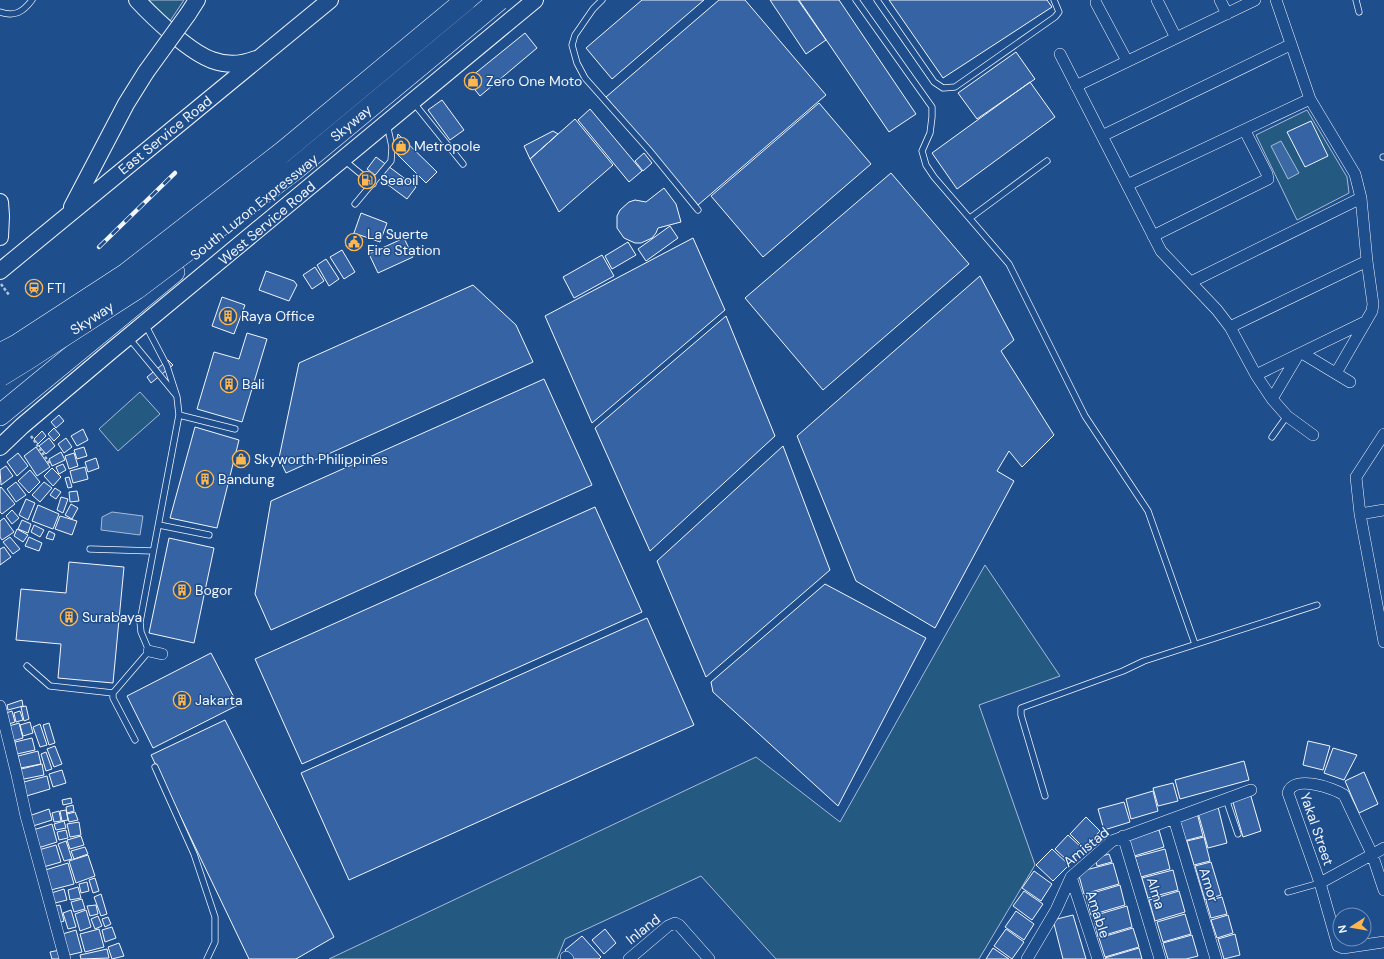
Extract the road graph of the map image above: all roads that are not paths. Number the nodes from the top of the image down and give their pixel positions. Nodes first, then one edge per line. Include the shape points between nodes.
1 (32, 0) edge
2 (137, 0) edge
3 (196, 0) edge
4 (330, 0) edge
5 (463, 0) edge
6 (466, 0) edge
7 (499, 0) edge
8 (510, 0) edge
9 (535, 0) edge
10 (602, 0) edge
11 (856, 0) edge
12 (877, 0) edge
13 (1054, 0) edge
14 (1157, 0) edge
15 (1220, 0) edge
16 (1255, 0) edge
17 (1276, 0) edge
18 (1356, 0) edge
19 (1096, 3) dead end
20 (0, 12) edge
21 (1359, 12) dead end
22 (1227, 14) junction
23 (1176, 38) junction
24 (1290, 45) junction
25 (1060, 54) dead end
26 (260, 58) junction
27 (1127, 61) junction
28 (1076, 86) junction
29 (1310, 99) junction
30 (413, 102) junction
31 (387, 123) junction
32 (1245, 131) junction
33 (1102, 136) junction
34 (343, 160) junction
35 (1048, 161) dead end
36 (463, 164) dead end
37 (373, 184) junction
38 (1127, 185) junction
39 (1361, 198) junction
40 (0, 202) edge
41 (355, 204) dead end
42 (698, 210) dead end
43 (67, 215) junction
44 (970, 218) junction
45 (1153, 236) junction
46 (0, 238) edge
47 (1367, 261) junction
48 (0, 272) edge
49 (1190, 282) junction
50 (1365, 322) junction
51 (145, 324) junction
52 (1230, 327) junction
53 (128, 338) junction
54 (42, 348) junction
55 (0, 354) edge
56 (1300, 354) junction
57 (1336, 373) junction
58 (1256, 375) junction
59 (0, 377) edge
60 (0, 382) edge
61 (1350, 382) dead end
62 (177, 397) junction
63 (1272, 399) junction
64 (179, 414) junction
65 (0, 415) edge
66 (1287, 416) junction
67 (234, 429) dead end
68 (1384, 434) edge
69 (1313, 435) dead end
70 (1272, 437) dead end
71 (0, 447) edge
72 (1384, 510) edge
73 (1360, 514) junction
74 (159, 525) junction
75 (209, 535) dead end
76 (90, 549) dead end
77 (153, 551) junction
78 (1316, 605) dead end
79 (1381, 607) edge
80 (1384, 642) edge
81 (1195, 644) junction
82 (149, 651) junction
83 (162, 654) dead end
84 (27, 666) dead end
85 (113, 692) junction
86 (0, 706) edge
87 (135, 740) dead end
88 (155, 767) dead end
89 (1251, 790) dead end
90 (1045, 796) dead end
91 (1226, 798) junction
92 (1174, 819) junction
93 (1238, 834) dead end
94 (1123, 836) junction
95 (1384, 848) edge
96 (1372, 854) junction
97 (1071, 878) junction
98 (1320, 883) junction
99 (1384, 890) edge
100 (1288, 892) dead end
101 (1384, 942) edge
102 (65, 959) edge
103 (207, 959) edge
104 (629, 959) edge
105 (709, 959) edge
106 (1027, 959) edge
107 (1098, 959) edge
108 (1160, 959) edge
109 (1216, 959) edge

1 - 20 lane via 18,13 8,15
2 - 26 main road via 164,27 202,56 228,64
3 - 43 main road, bridge via 126,104
4 - 26 main road, East Service Road
5 - 54 highway, South Luzon Expressway
6 - 55 highway, Skyway, bridge via 284,151 126,274
7 - 59 highway, Skyway, bridge via 294,170 149,279
8 - 65 highway, South Luzon Expressway
9 - 30 main road, West Service Road
10 - 42 lane via 575,35 572,45 576,63 585,78
11 - 44 lane via 932,107 930,133 922,151 926,165
12 - 13 lane via 934,82 944,88 955,87 1055,17 1059,12
14 - 23 street
15 - 22 street
16 - 22 street
17 - 24 street
18 - 21 lane
19 - 27 street
22 - 23 street
23 - 27 street
24 - 29 street
24 - 33 street
25 - 28 street
26 - 43 main road, East Service Road
27 - 28 street
28 - 33 street
29 - 32 street
29 - 39 street via 1355,174
30 - 31 main road, West Service Road
30 - 36 lane
31 - 34 main road, West Service Road
31 - 37 lane via 392,147 391,161
32 - 38 street
32 - 45 street via 1268,180
33 - 38 street
34 - 37 lane
34 - 51 main road, West Service Road
35 - 44 lane
37 - 41 lane
38 - 45 street
39 - 47 street
39 - 49 street
40 - 46 main road
43 - 48 main road, East Service Road
44 - 81 lane via 1009,264 1085,416 1148,511
45 - 49 street via 1161,251
47 - 50 street via 1373,304
47 - 52 street
49 - 52 street
50 - 56 street
50 - 57 street
51 - 53 main road, West Service Road
51 - 62 lane via 167,366
52 - 58 street
53 - 62 lane
53 - 71 main road, West Service Road
54 - 59 highway
54 - 60 highway, South Luzon Expressway
56 - 57 street
56 - 58 street
56 - 63 street
57 - 61 street
58 - 63 street
62 - 64 lane
63 - 66 street
64 - 67 lane
64 - 74 lane
66 - 69 street
66 - 70 lane
68 - 73 street via 1356,477
72 - 73 street
73 - 79 street
74 - 75 lane
74 - 77 lane
76 - 77 lane
77 - 82 lane via 140,622 141,632
78 - 81 lane
79 - 80 street
81 - 90 lane via 1021,708
82 - 83 street
82 - 85 lane
84 - 85 lane via 50,686
85 - 87 lane via 113,698
86 - 102 street via 26,816
88 - 103 lane via 194,854 215,917 215,942
89 - 91 street, Amistad
91 - 92 street, Amistad
91 - 93 lane
92 - 94 street, Amistad
92 - 109 street, Amor
94 - 97 street, Amistad via 1112,841
94 - 108 street, Alma
95 - 96 street, Yakal Street
96 - 98 street, Yakal Street
96 - 98 street, Yakal Street via 1344,795 1327,787 1308,783 1294,785 1288,793
96 - 99 street, Yakal Street
97 - 106 street, Amistad via 1056,910
97 - 107 street, Amable
98 - 100 lane
98 - 101 street, Yakal Street via 1338,946 1343,948
104 - 105 street, Inland via 668,926 675,924 679,925

